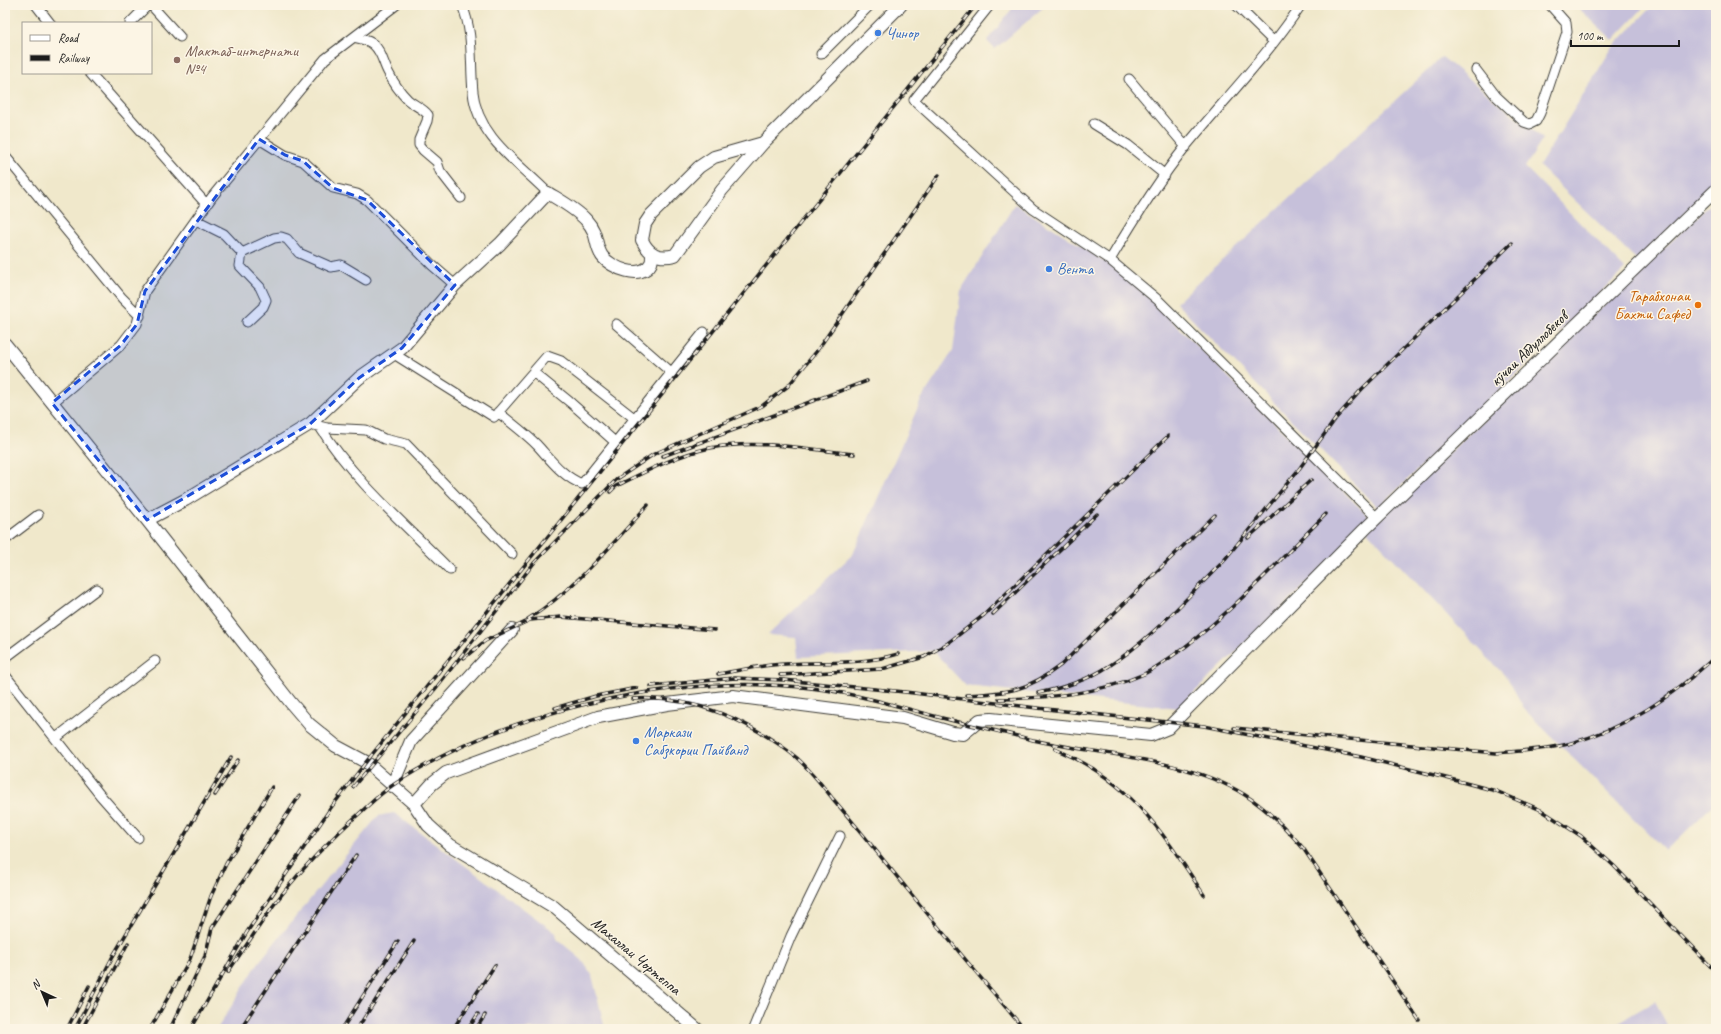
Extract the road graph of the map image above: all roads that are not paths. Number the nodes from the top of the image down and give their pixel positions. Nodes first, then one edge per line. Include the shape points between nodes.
1 (36, 5) edge
2 (148, 5) edge
3 (152, 5) edge
4 (396, 5) edge
5 (462, 5) edge
6 (870, 5) edge
7 (901, 5) edge
8 (990, 5) edge
9 (1236, 5) edge
10 (1301, 5) edge
11 (1550, 5) edge
12 (49, 22) edge
13 (131, 22) edge
14 (180, 37) dead end
15 (354, 37) junction
16 (1274, 42) junction
17 (821, 54) dead end
18 (1476, 70) dead end
19 (91, 74) edge
20 (1129, 79) dead end
21 (1094, 124) dead end
22 (259, 139) junction
23 (763, 143) junction
24 (1186, 147) junction
25 (5, 156) edge
26 (1165, 175) junction
27 (1716, 190) edge
28 (548, 193) junction
29 (461, 198) dead end
30 (207, 205) junction
31 (196, 220) junction
32 (242, 253) junction
33 (652, 254) junction
34 (1110, 260) junction
35 (366, 280) dead end
36 (456, 284) junction
37 (140, 316) junction
38 (247, 322) dead end
39 (616, 324) dead end
40 (704, 332) dead end
41 (5, 344) edge
42 (394, 354) junction
43 (533, 372) junction
44 (672, 372) junction
45 (52, 403) junction
46 (498, 412) junction
47 (634, 418) junction
48 (315, 426) junction
49 (615, 442) junction
50 (38, 514) dead end
51 (1377, 518) junction
52 (147, 520) junction
53 (5, 540) edge
54 (512, 554) dead end
55 (450, 570) dead end
56 (97, 589) dead end
57 (512, 630) dead end
58 (5, 658) edge
59 (155, 661) dead end
60 (5, 675) edge
61 (56, 738) junction
62 (392, 786) junction
63 (414, 804) junction
64 (840, 836) dead end
65 (138, 838) dead end
66 (697, 1029) edge
67 (753, 1029) edge

1 - 12 street
2 - 13 street
3 - 14 street
4 - 15 street
5 - 28 street via 468,19 472,41 473,94 478,110 503,151
6 - 17 street
7 - 23 street
8 - 34 street via 914,100 1032,209
9 - 16 street
10 - 16 street
11 - 18 street via 1566,23 1567,32 1536,121 1530,124 1524,122 1496,96
15 - 22 street via 325,60
15 - 29 street via 373,44 400,91 428,115 419,145 437,162 440,171
16 - 24 street
19 - 30 street
20 - 24 street
21 - 26 street via 1128,145
22 - 30 street
22 - 36 street via 285,155 303,161 333,188 357,194 367,200 432,265
23 - 33 street via 722,190 675,255 664,258
23 - 33 street via 714,157 699,167 656,209 645,224 642,240
24 - 26 street
25 - 37 street via 122,298
26 - 34 street via 1136,216
27 - 51 street, кӯчаи Абдуллобеков
28 - 33 street via 585,219 595,230 602,255 613,266 626,271 637,271 651,263
28 - 36 street via 500,244
30 - 31 street
31 - 32 street via 224,234
31 - 37 street via 145,290
32 - 35 street via 281,237 299,253 332,267 341,265
32 - 38 street via 240,266 260,287 266,300 264,307
34 - 51 street via 1158,300
36 - 42 street via 402,348
37 - 45 street via 121,345
39 - 44 street
40 - 44 street
41 - 45 street, Махаллаи Чортеппа
42 - 46 street via 494,417
42 - 48 street via 359,378
43 - 46 street
43 - 47 street via 547,356 561,361
43 - 49 street
44 - 47 street
45 - 52 street, Махаллаи Чортеппа
46 - 49 street via 537,445 563,472 582,484
47 - 49 street
48 - 52 street
48 - 54 street via 366,430 384,439 406,444
48 - 55 street via 367,486
50 - 53 street
51 - 63 street, кӯчаи Абдуллобеков via 1168,728 1150,735 991,718 980,720 963,734 903,718 733,696 667,704 598,717 446,773
52 - 62 street, Махаллаи Чортеппа via 309,724 336,746 366,762
56 - 58 street
57 - 62 street via 411,741
59 - 61 street
60 - 61 street
61 - 65 street via 100,796
62 - 63 street, Махаллаи Чортеппа
63 - 66 street, Махаллаи Чортеппа via 428,825 450,845 554,907
64 - 67 street via 791,936

